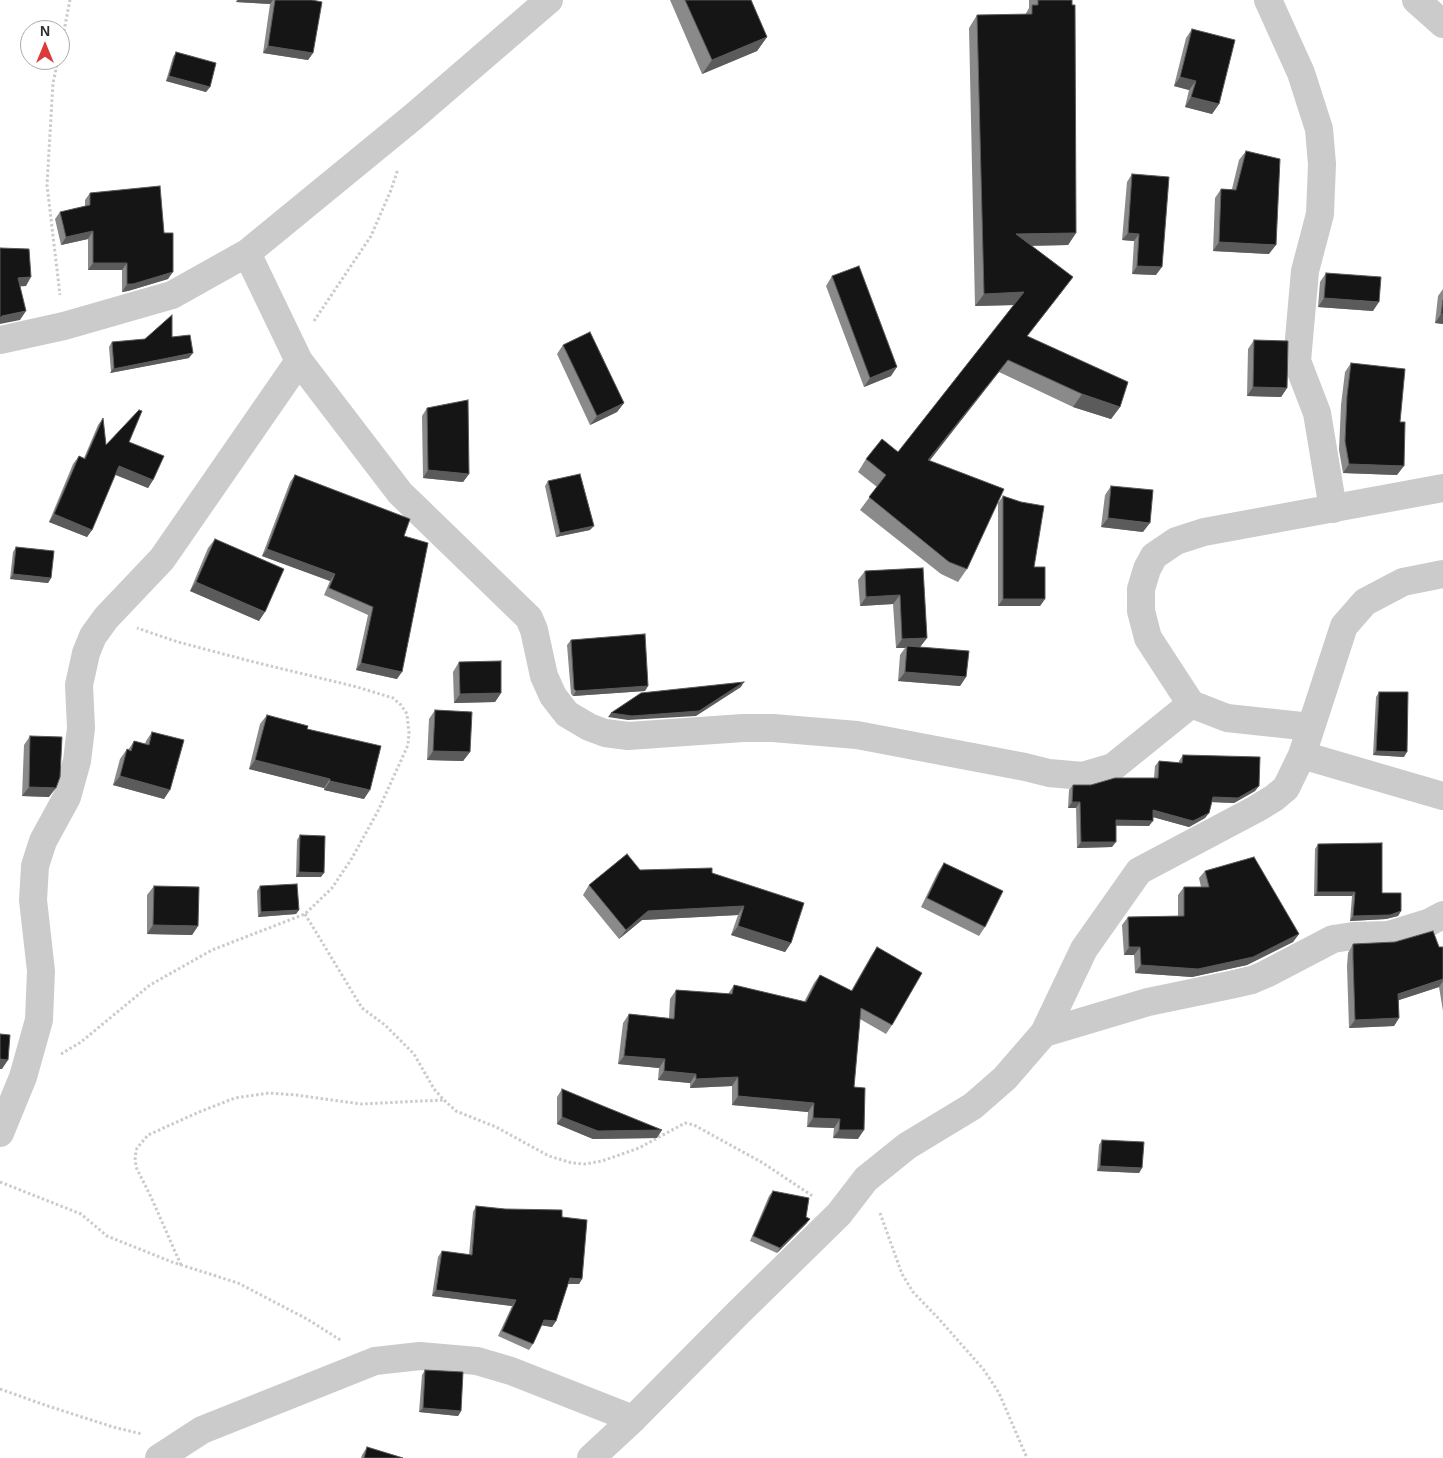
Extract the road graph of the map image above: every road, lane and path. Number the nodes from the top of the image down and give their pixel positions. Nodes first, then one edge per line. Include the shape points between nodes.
1 (70, 0) edge
2 (549, 0) edge
3 (1268, 0) edge
4 (1416, 0) edge
5 (66, 20) edge
6 (1443, 24) edge
7 (56, 70) edge
8 (400, 163) dead end
9 (247, 253) junction
10 (64, 326) junction
11 (0, 340) edge
12 (299, 361) junction
13 (1443, 488) edge
14 (1333, 509) junction
15 (1443, 574) edge
16 (106, 618) junction
17 (1191, 704) junction
18 (1311, 727) junction
19 (1302, 755) junction
20 (1443, 796) edge
21 (305, 914) junction
22 (1443, 915) edge
23 (1044, 1033) junction
24 (23, 1077) junction
25 (444, 1100) junction
26 (0, 1133) edge
27 (866, 1180) junction
28 (0, 1182) edge
29 (839, 1214) junction
30 (181, 1265) junction
31 (375, 1361) junction
32 (0, 1389) edge
33 (634, 1419) junction
34 (171, 1451) edge
35 (591, 1458) edge
36 (1027, 1458) edge

1 - 5 path
2 - 9 street
3 - 14 street via 1301,73 1319,129 1322,164 1320,214 1305,270 1297,361 1317,413
4 - 6 street
7 - 10 path via 47,184
8 - 12 path via 371,236 315,320
9 - 10 street via 172,295
9 - 12 street
10 - 11 street
12 - 16 street via 162,559
12 - 17 street via 400,492 528,618 553,696 567,714 589,727 628,736 743,728 857,735 1049,773 1083,776 1113,767
13 - 14 street
14 - 17 street via 1204,532 1176,541 1154,556 1141,589 1141,611 1148,638
15 - 18 street via 1403,582 1365,602 1344,626
16 - 21 path via 178,642 357,687 393,698 401,705 407,714 408,745 378,811 332,888
16 - 24 street via 89,644 79,685 81,728 77,761 67,797 43,841 35,866 33,900 41,971 39,1020
17 - 18 street via 1227,718
18 - 19 street
19 - 20 street
19 - 23 street via 1286,788 1274,798 1139,871 1084,949
21 - 24 path via 212,950 150,985 81,1042
21 - 25 path via 362,1008 386,1025 414,1054
22 - 23 street via 1389,935 1333,939 1252,980 1148,1002
23 - 27 street via 1005,1078 973,1106 907,1146
24 - 26 street
25 - 29 path via 456,1111 496,1127 549,1156 572,1163 602,1161 639,1148 684,1123 694,1125 763,1163
25 - 30 path via 361,1104 269,1093 235,1098 148,1135 137,1148 136,1166
27 - 29 street
27 - 36 path via 902,1274 913,1292 984,1370 999,1393
28 - 30 path via 81,1214 107,1236
29 - 33 street
30 - 31 path via 238,1283 307,1319
31 - 33 street via 420,1356 478,1361
31 - 34 street via 202,1430
32 - 34 path via 113,1427
33 - 35 street

